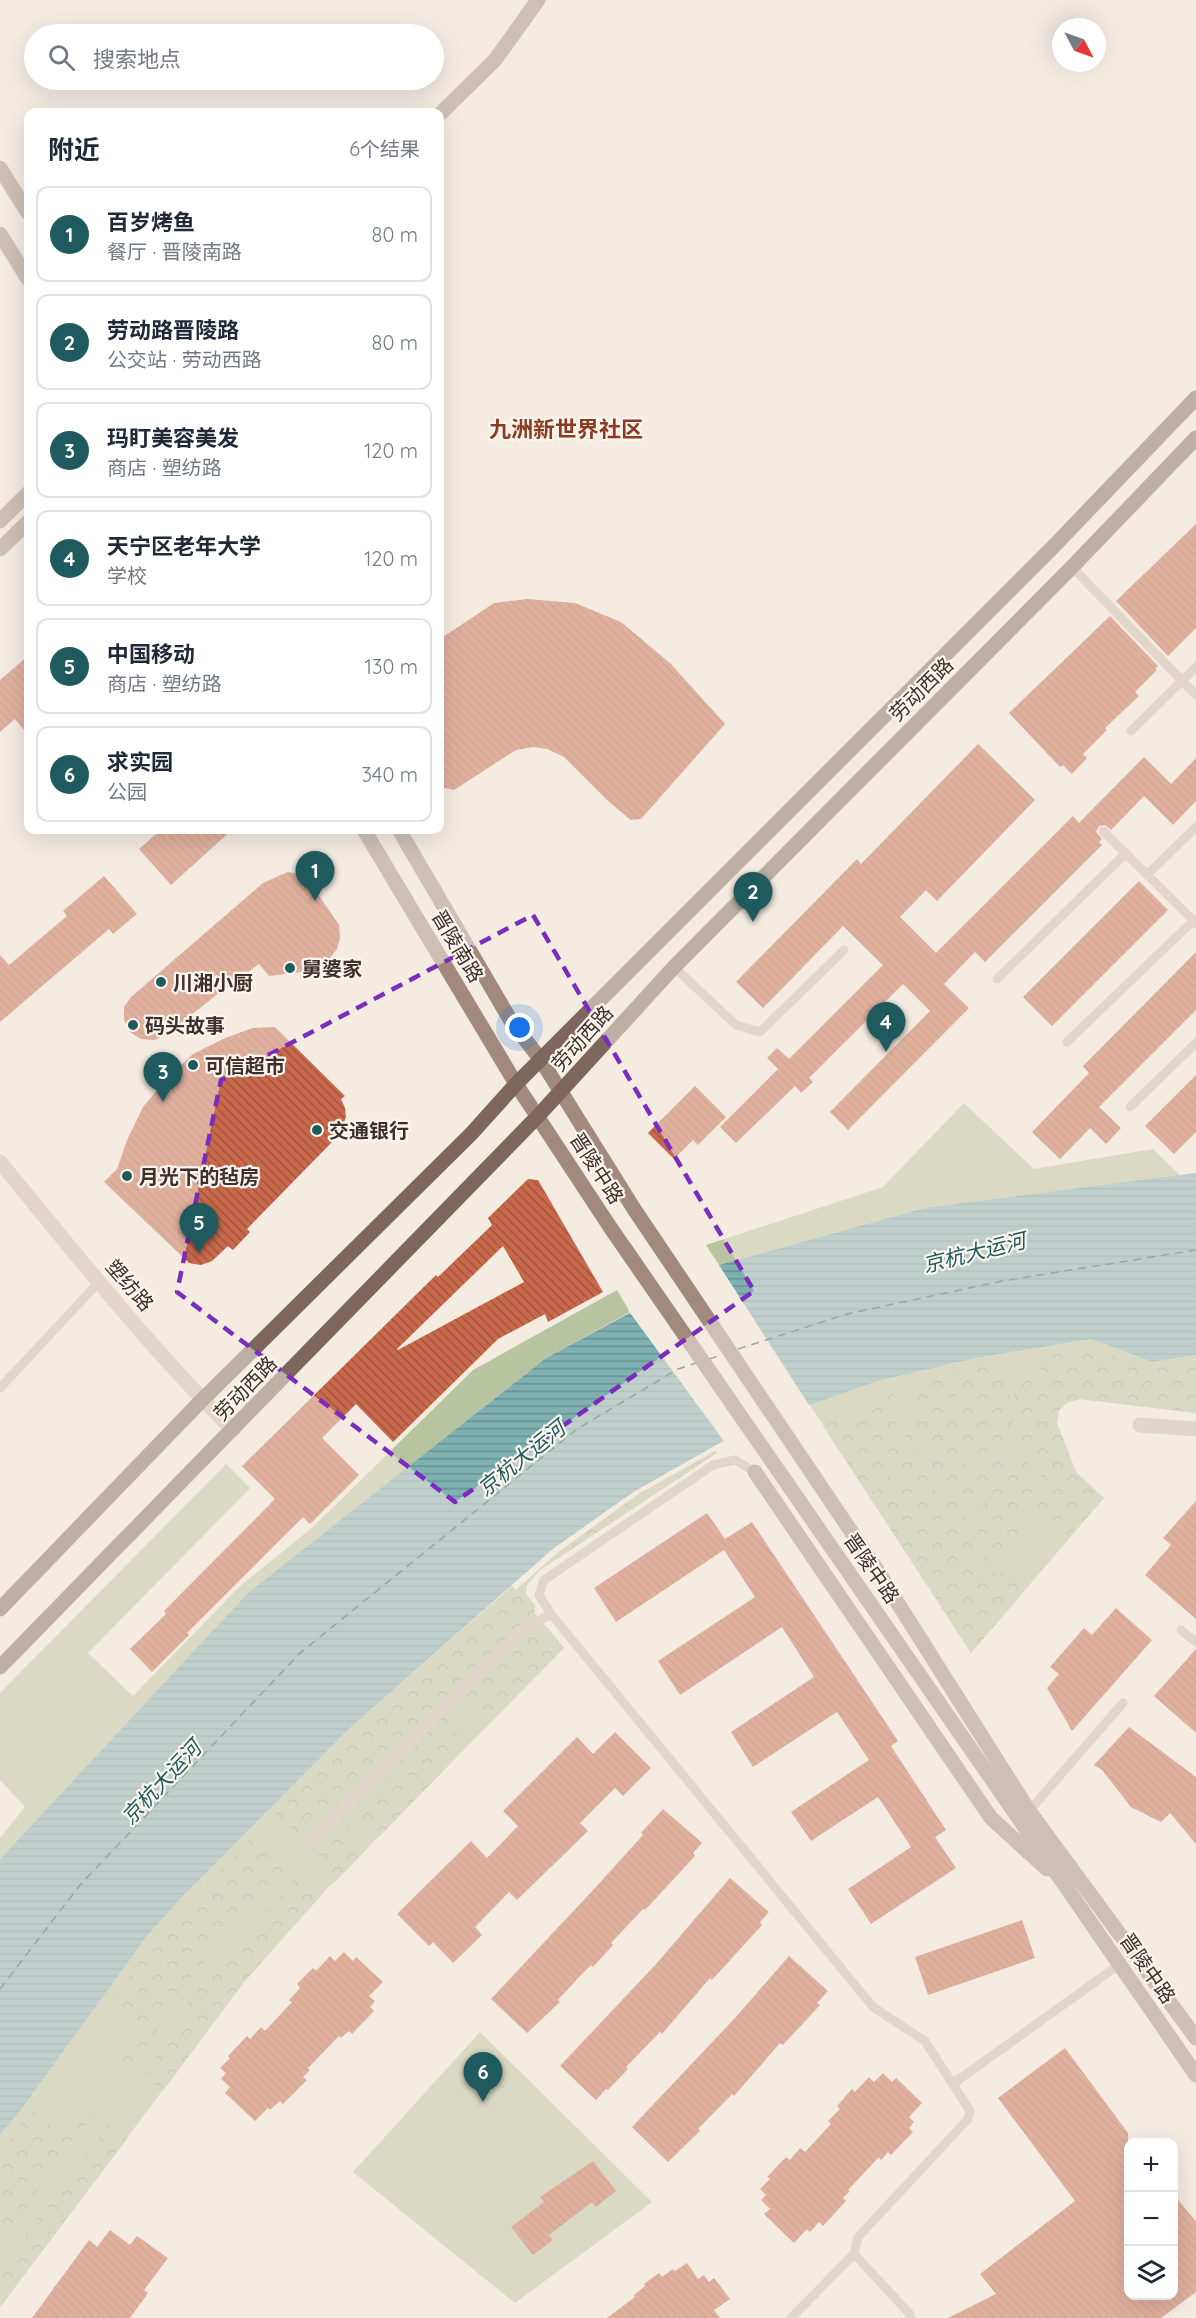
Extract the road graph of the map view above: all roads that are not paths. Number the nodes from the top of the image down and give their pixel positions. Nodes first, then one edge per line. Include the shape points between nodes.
1 (538, 0) edge
2 (444, 110) edge
3 (0, 168) edge
4 (24, 207) edge
5 (0, 234) edge
6 (24, 273) edge
7 (1196, 398) edge
8 (1196, 438) edge
9 (24, 497) edge
10 (0, 521) edge
11 (24, 526) edge
12 (0, 549) edge
13 (1072, 567) junction
14 (1196, 667) edge
15 (1182, 681) junction
16 (1196, 695) edge
17 (1131, 731) dead end
18 (1196, 826) edge
19 (1103, 831) dead end
20 (366, 834) edge
21 (401, 834) edge
22 (1126, 853) junction
23 (1147, 875) junction
24 (1195, 922) edge
25 (844, 950) dead end
26 (674, 967) junction
27 (997, 979) dead end
28 (1067, 1042) dead end
29 (1196, 1043) edge
30 (542, 1059) junction
31 (516, 1083) junction
32 (562, 1091) junction
33 (1131, 1107) dead end
34 (538, 1116) junction
35 (0, 1162) edge
36 (99, 1282) junction
37 (0, 1388) edge
38 (202, 1400) junction
39 (1140, 1425) dead end
40 (1196, 1429) edge
41 (233, 1430) junction
42 (754, 1472) joint
43 (0, 1609) edge
44 (551, 1614) junction
45 (1181, 1630) dead end
46 (1196, 1642) edge
47 (0, 1667) edge
48 (1123, 1703) dead end
49 (1029, 1811) junction
50 (307, 1845) dead end
51 (1067, 1887) junction
52 (1120, 1964) junction
53 (1196, 2038) edge
54 (1196, 2075) edge
55 (954, 2083) junction
56 (854, 2254) junction
57 (791, 2318) edge
58 (911, 2318) edge

1 - 2 main road via 495,60
3 - 4 main road
5 - 6 main road
7 - 30 main road, 劳动西路 via 1052,548
8 - 13 main road, 劳动西路
9 - 10 main road
11 - 12 main road
13 - 15 lane
13 - 26 main road, 劳动西路
14 - 15 lane
15 - 16 lane
15 - 17 lane
18 - 23 lane
19 - 22 lane
20 - 31 main road, 晋陵南路
21 - 30 main road, 晋陵南路 via 512,1021
22 - 23 lane
22 - 27 lane
23 - 24 lane
24 - 28 lane
25 - 26 lane via 760,1032 736,1025
26 - 32 main road, 劳动西路
29 - 33 lane
30 - 31 main road, 劳动西路
30 - 32 main road, 晋陵中路
31 - 34 main road, 晋陵中路
31 - 38 main road, 劳动西路 via 471,1134
32 - 34 main road, 劳动西路
32 - 49 main road, 晋陵中路 via 634,1209 875,1567
34 - 41 main road, 劳动西路
34 - 51 main road, 晋陵中路 via 610,1227
35 - 36 street, 塑纺路
36 - 37 lane
36 - 38 street, 塑纺路
38 - 41 street, 塑纺路
38 - 43 main road, 劳动西路
39 - 40 street
41 - 47 main road, 劳动西路
42 - 44 lane via 735,1460 713,1466 544,1580 539,1595
42 - 51 main road via 991,1818
44 - 50 lane via 525,1628
44 - 55 lane via 873,2007 925,2041
45 - 46 lane
48 - 49 lane
49 - 53 main road, 晋陵中路
51 - 52 main road, 晋陵中路
52 - 54 main road, 晋陵中路
52 - 55 lane
55 - 56 lane via 970,2111 968,2119 858,2237
56 - 57 lane
56 - 58 lane

